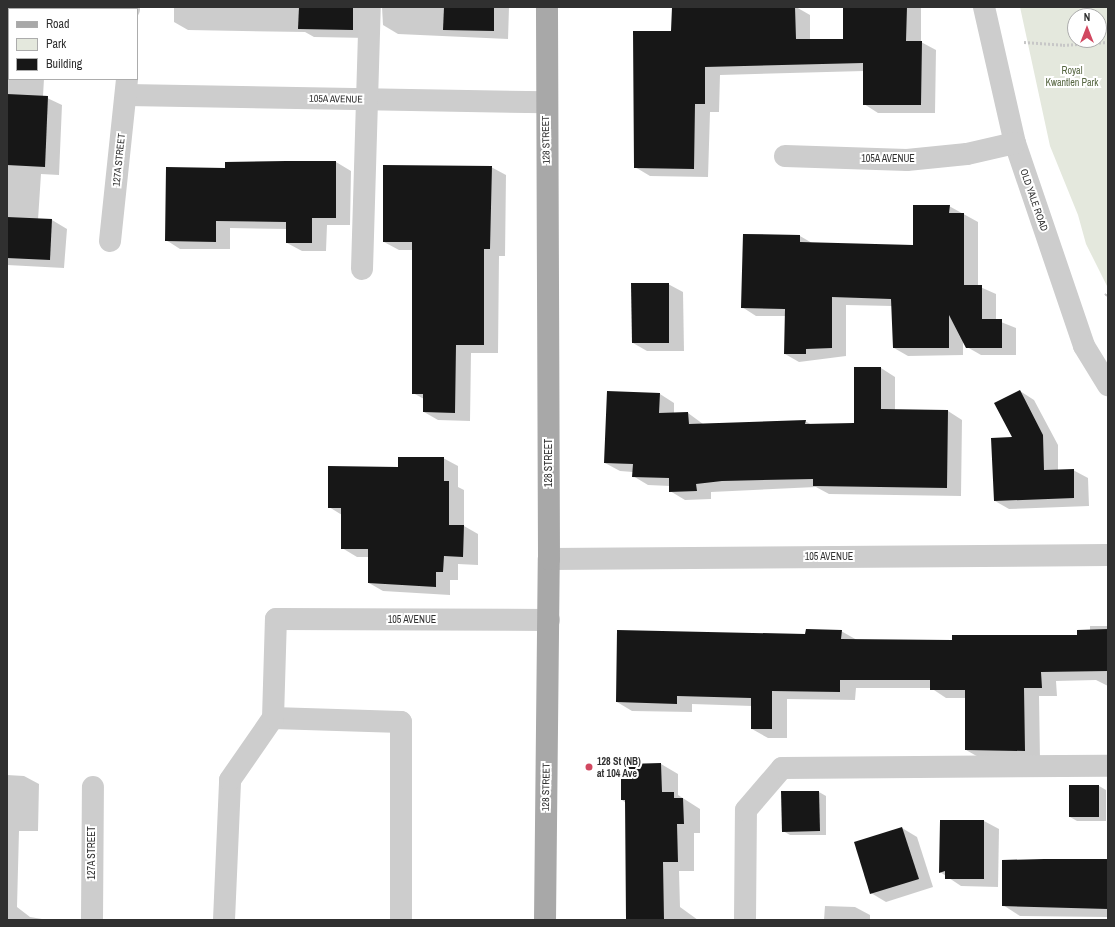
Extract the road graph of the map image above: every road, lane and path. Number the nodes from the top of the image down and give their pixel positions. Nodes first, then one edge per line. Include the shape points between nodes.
1 (370, 7) edge
2 (547, 7) edge
3 (984, 7) edge
4 (1024, 42) dead end
5 (1108, 42) edge
6 (127, 87) edge
7 (368, 99) junction
8 (546, 102) junction
9 (1015, 143) junction
10 (785, 156) dead end
11 (110, 241) dead end
12 (362, 270) dead end
13 (1108, 292) edge
14 (1105, 295) dead end
15 (1108, 385) edge
16 (1108, 555) edge
17 (549, 559) junction
18 (548, 620) junction
19 (273, 718) junction
20 (1108, 766) edge
21 (93, 787) dead end
22 (92, 920) edge
23 (224, 920) edge
24 (401, 920) edge
25 (545, 920) edge
26 (745, 920) edge

1 - 7 street
2 - 8 main road, 128 STREET
3 - 9 street, OLD YALE ROAD
4 - 5 path via 1063,45
6 - 7 street, 105A AVENUE
6 - 11 street, 127A STREET
7 - 8 street, 105A AVENUE
7 - 12 street
8 - 17 main road, 128 STREET
9 - 10 street, 105A AVENUE via 967,154 907,160
9 - 15 street, OLD YALE ROAD via 1084,346
13 - 14 path
16 - 17 street, 105 AVENUE
17 - 18 main road, 128 STREET
18 - 19 street, 105 AVENUE via 276,619
18 - 25 main road, 128 STREET
19 - 23 street via 230,780
19 - 24 street via 401,722
20 - 26 street via 782,768 746,810
21 - 22 street, 127A STREET

